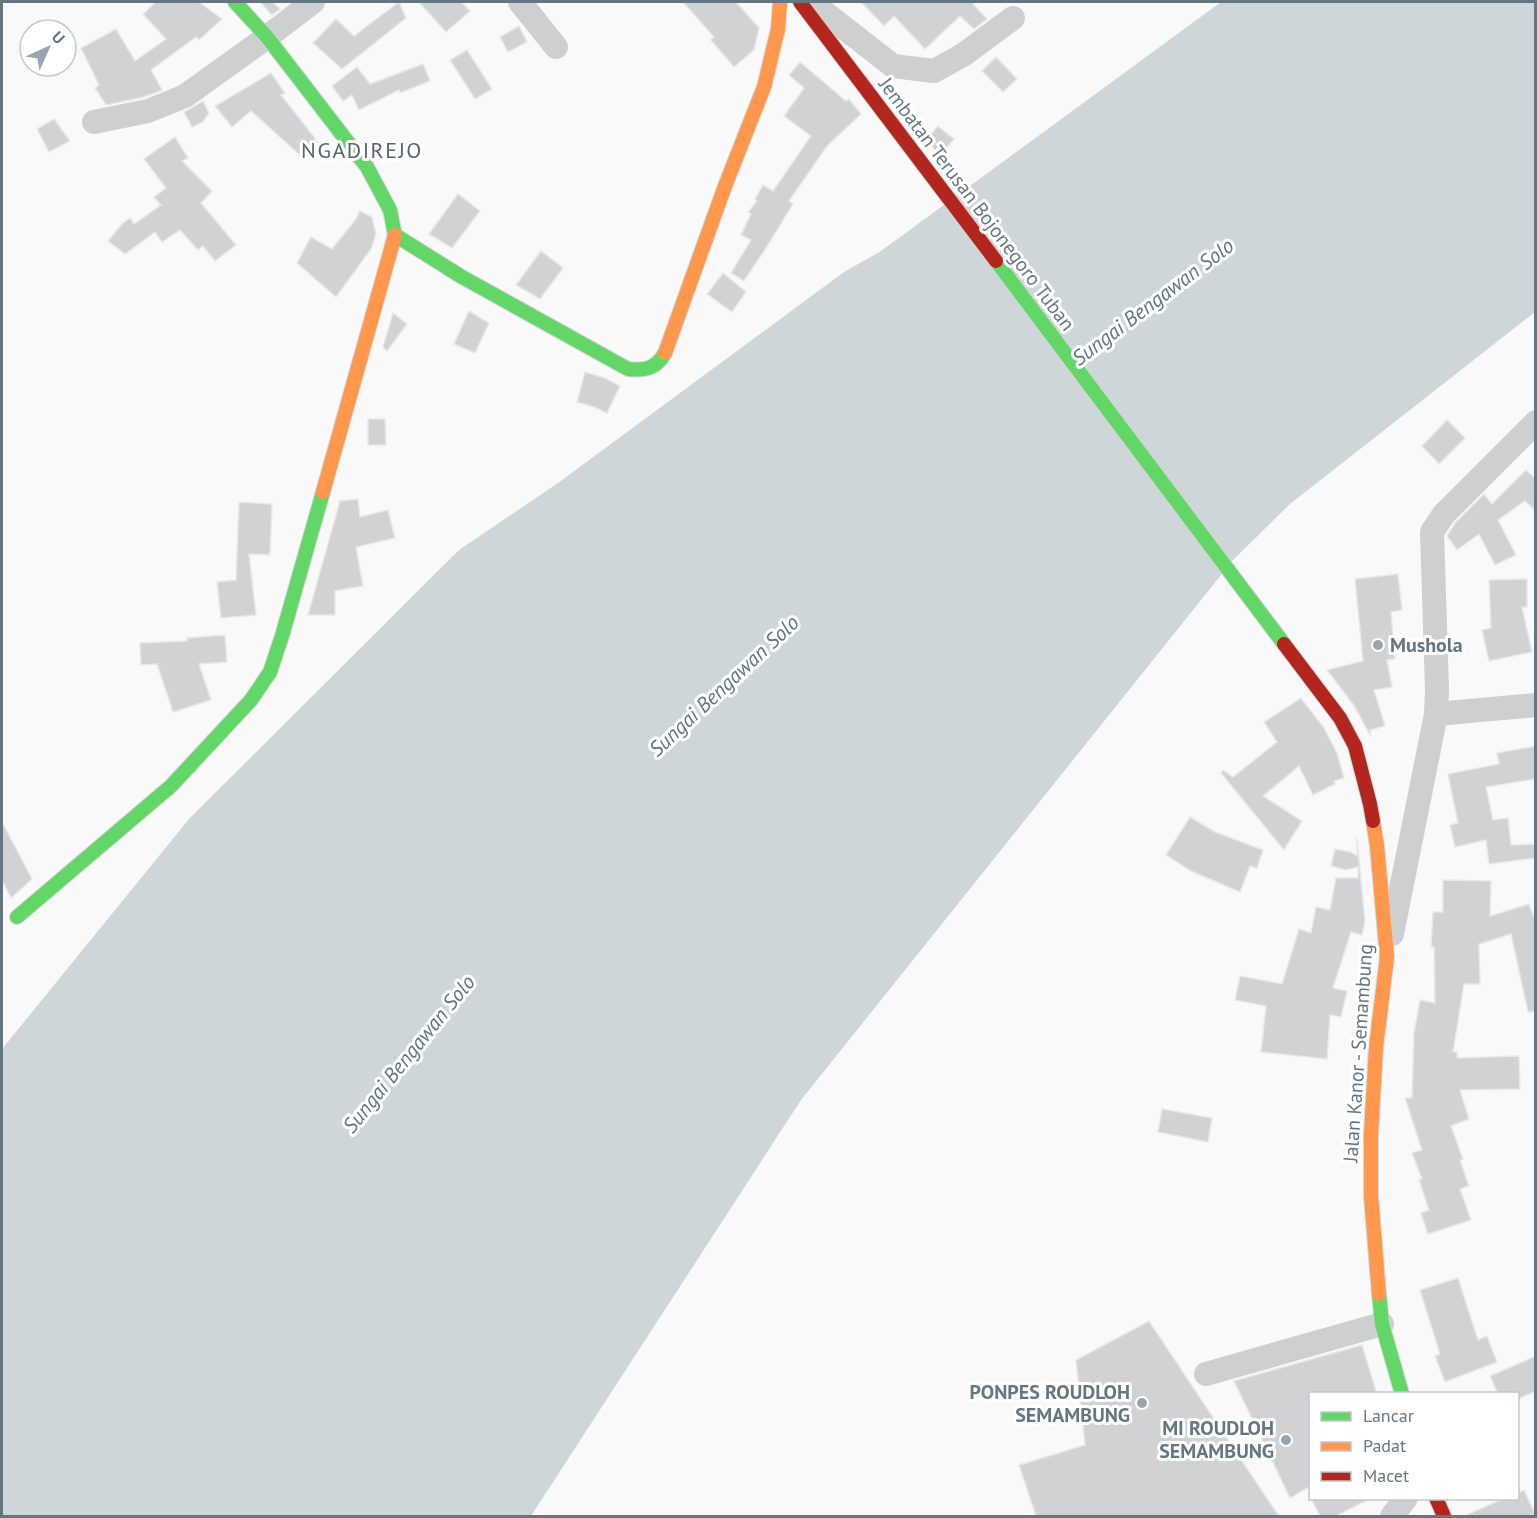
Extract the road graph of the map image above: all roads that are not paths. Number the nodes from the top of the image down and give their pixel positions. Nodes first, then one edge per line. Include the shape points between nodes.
1 (234, 2) edge
2 (313, 2) edge
3 (520, 2) edge
4 (780, 2) edge
5 (800, 2) edge
6 (811, 2) edge
7 (1013, 18) dead end
8 (267, 37) junction
9 (556, 47) dead end
10 (94, 122) dead end
11 (395, 235) junction
12 (1536, 422) edge
13 (1536, 705) edge
14 (1436, 714) junction
15 (1340, 718) joint
16 (17, 917) dead end
17 (1388, 957) junction
18 (1382, 1324) junction
19 (1206, 1374) dead end
20 (1401, 1392) edge
21 (1404, 1500) edge
22 (1437, 1500) edge
23 (1392, 1516) edge
24 (1444, 1516) edge

1 - 8 street
2 - 8 street
3 - 9 street
4 - 11 street via 778,29 764,87 663,357 654,365 643,371 628,369 462,277
5 - 15 street, Jembatan Terusan Bojonegoro Tuban
6 - 7 street via 893,66 934,71
8 - 10 street via 184,96 148,111
8 - 11 street via 367,167 390,210
11 - 16 street via 270,672 251,700 171,786
12 - 14 street via 1444,514 1432,532
13 - 14 street
14 - 17 street
15 - 17 street, Jalan Kanor - Semambung via 1355,746 1370,804
17 - 18 street, Jalan Kanor - Semambung via 1376,1047 1371,1134 1371,1196
18 - 19 street
18 - 20 street, Jalan Kanor - Semambung
21 - 23 street
22 - 24 street

